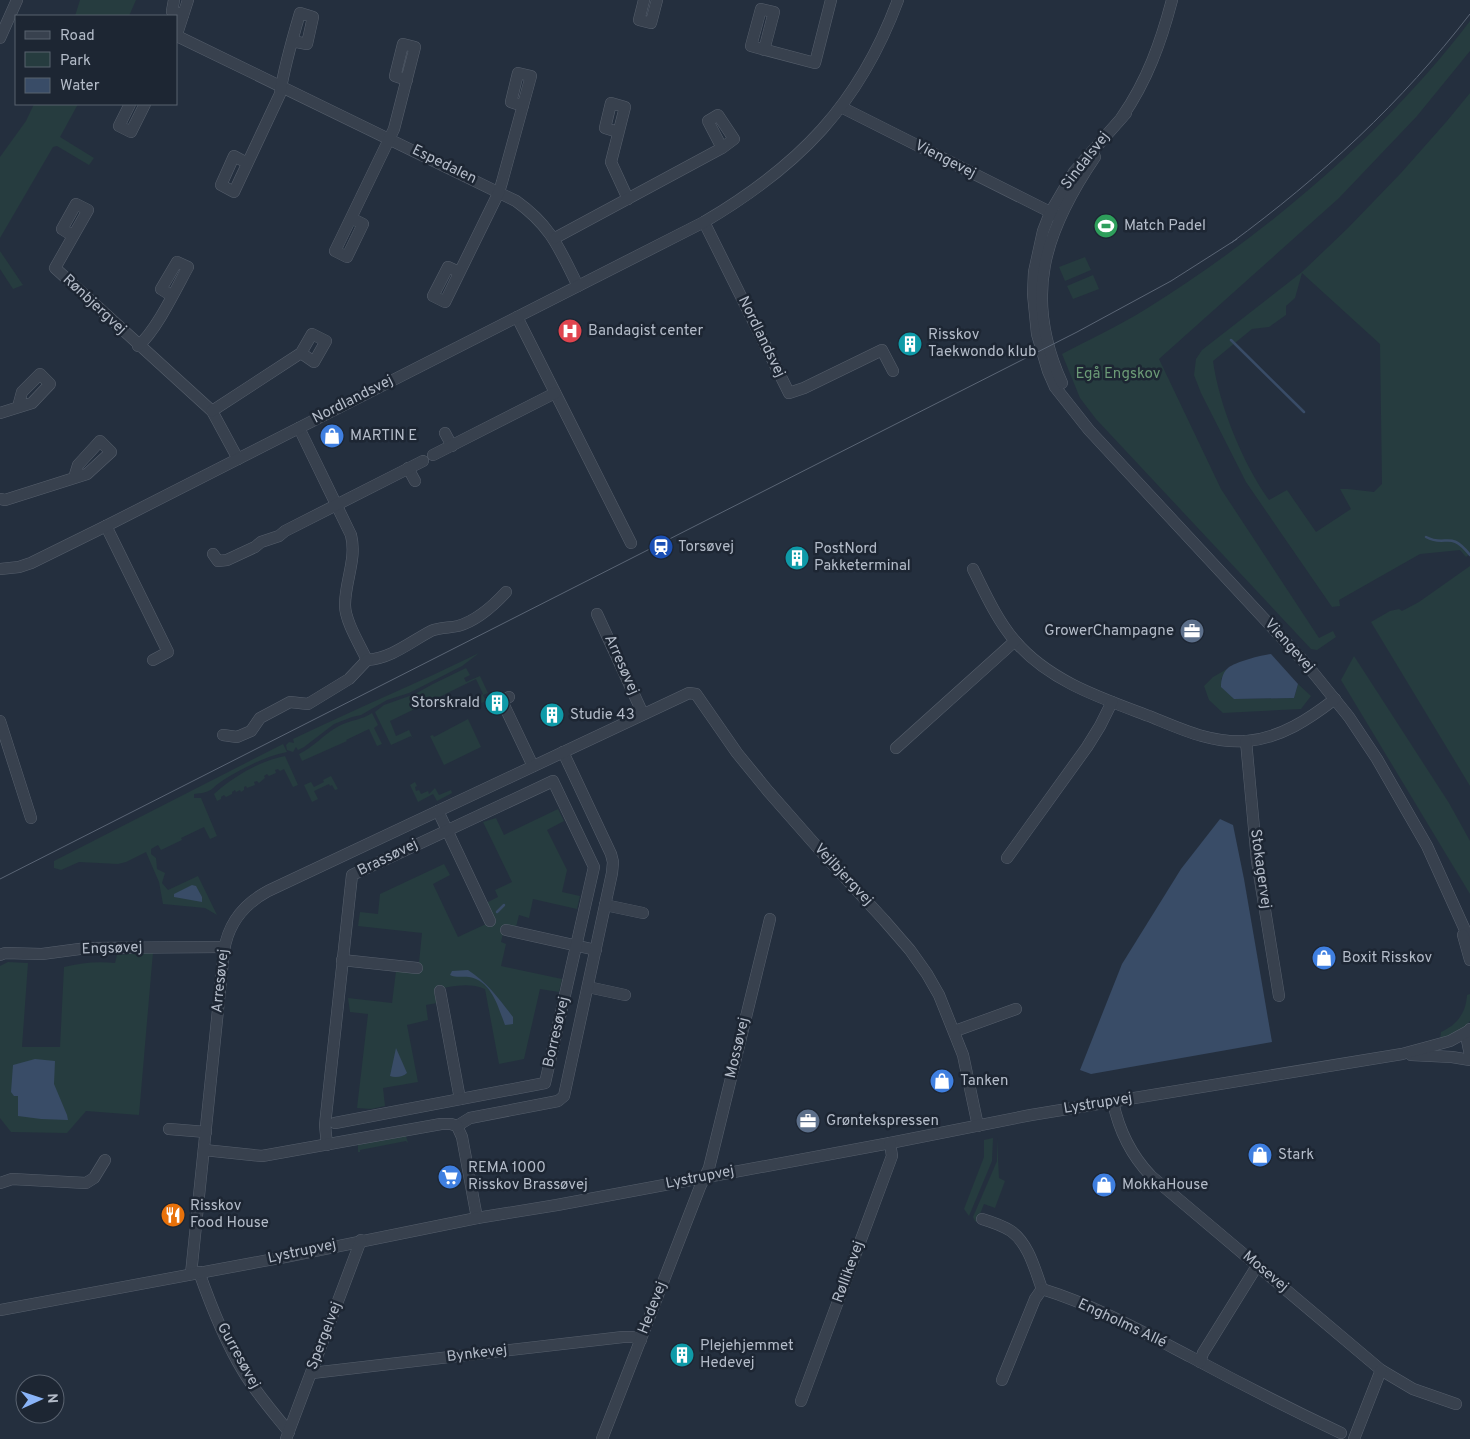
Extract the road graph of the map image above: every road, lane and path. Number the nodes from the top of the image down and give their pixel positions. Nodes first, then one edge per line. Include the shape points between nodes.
1 (18, 0) edge
2 (174, 0) edge
3 (188, 0) edge
4 (644, 0) edge
5 (657, 0) edge
6 (831, 0) edge
7 (898, 0) edge
8 (1172, 0) edge
9 (184, 15) junction
10 (178, 31) edge
11 (178, 37) edge
12 (0, 38) edge
13 (292, 41) dead end
14 (764, 50) dead end
15 (407, 80) dead end
16 (281, 85) junction
17 (130, 105) edge
18 (142, 105) edge
19 (523, 106) dead end
20 (841, 107) junction
21 (618, 132) dead end
22 (390, 138) junction
23 (722, 148) dead end
24 (248, 163) dead end
25 (498, 192) junction
26 (628, 199) junction
27 (1055, 215) junction
28 (351, 218) dead end
29 (704, 222) junction
30 (72, 236) dead end
31 (554, 238) junction
32 (459, 272) dead end
33 (578, 286) junction
34 (172, 296) dead end
35 (517, 317) junction
36 (138, 346) junction
37 (301, 353) dead end
38 (893, 371) dead end
39 (555, 393) junction
40 (18, 407) dead end
41 (212, 411) junction
42 (0, 413) edge
43 (298, 428) junction
44 (446, 433) dead end
45 (452, 446) junction
46 (238, 459) junction
47 (408, 468) junction
48 (74, 478) dead end
49 (415, 481) dead end
50 (0, 499) edge
51 (336, 506) junction
52 (106, 526) junction
53 (632, 544) dead end
54 (213, 554) dead end
55 (0, 569) edge
56 (973, 569) dead end
57 (506, 592) dead end
58 (597, 614) dead end
59 (1014, 641) junction
60 (153, 660) dead end
61 (367, 660) junction
62 (509, 697) dead end
63 (1335, 699) junction
64 (1112, 702) junction
65 (643, 714) junction
66 (0, 721) edge
67 (223, 735) dead end
68 (1246, 741) junction
69 (896, 748) dead end
70 (563, 752) junction
71 (533, 766) junction
72 (438, 811) junction
73 (593, 815) junction
74 (31, 818) dead end
75 (574, 824) junction
76 (447, 830) junction
77 (1007, 858) dead end
78 (1436, 865) junction
79 (605, 905) junction
80 (642, 913) dead end
81 (770, 919) dead end
82 (1459, 919) junction
83 (490, 921) dead end
84 (1470, 925) edge
85 (506, 930) dead end
86 (1470, 942) edge
87 (576, 945) junction
88 (224, 947) junction
89 (596, 950) junction
90 (0, 955) edge
91 (342, 960) junction
92 (1470, 960) edge
93 (417, 968) dead end
94 (588, 987) junction
95 (440, 991) dead end
96 (625, 995) dead end
97 (1279, 996) dead end
98 (1016, 1009) dead end
99 (1470, 1030) edge
100 (955, 1031) junction
101 (1402, 1054) junction
102 (1470, 1055) edge
103 (1470, 1060) edge
104 (508, 1090) junction
105 (460, 1099) junction
106 (1113, 1102) junction
107 (512, 1110) junction
108 (393, 1112) junction
109 (334, 1123) dead end
110 (457, 1126) junction
111 (978, 1126) junction
112 (169, 1129) dead end
113 (206, 1132) junction
114 (396, 1132) junction
115 (890, 1143) junction
116 (327, 1145) junction
117 (204, 1150) junction
118 (105, 1160) dead end
119 (705, 1177) junction
120 (0, 1183) edge
121 (477, 1218) junction
122 (982, 1219) dead end
123 (361, 1240) junction
124 (1257, 1266) junction
125 (195, 1273) junction
126 (1042, 1289) junction
127 (0, 1310) edge
128 (641, 1340) junction
129 (1200, 1362) junction
130 (1381, 1370) junction
131 (312, 1373) junction
132 (1002, 1380) dead end
133 (801, 1401) dead end
134 (1456, 1404) dead end
135 (1341, 1433) dead end
136 (288, 1436) edge
137 (602, 1439) edge
138 (1354, 1439) edge

1 - 12 street
2 - 9 street via 172,11
3 - 9 street, Espedalen
4 - 5 street via 638,20 651,23
6 - 14 street via 815,63
7 - 20 street, Nordlandsvej via 878,48
8 - 27 street, Sindalsvej via 1145,80 1126,112 1074,172
9 - 10 street, Espedalen
11 - 16 street, Espedalen
13 - 16 street
15 - 22 street
16 - 22 street, Espedalen
16 - 24 street via 280,94
17 - 18 street via 119,126 131,132
19 - 25 street
20 - 27 street, Viengevej
20 - 29 street, Nordlandsvej via 794,159 740,200
21 - 26 street via 611,162
22 - 25 street, Espedalen
22 - 28 street
23 - 26 street
25 - 31 street, Espedalen via 532,212
25 - 32 street
26 - 31 street
27 - 63 street, Viengevej via 1043,274 1042,315 1050,353 1072,408
29 - 33 street, Nordlandsvej
29 - 38 street, Nordlandsvej via 789,392 804,388 882,350
30 - 36 street, Rønbjergvej via 55,268
31 - 33 street, Espedalen
33 - 35 street, Nordlandsvej
34 - 36 street, Rønbjergvej via 146,339
35 - 39 street
35 - 43 street, Nordlandsvej
36 - 41 street, Rønbjergvej
37 - 41 street
39 - 45 street
39 - 53 street
40 - 42 street
41 - 46 street, Rønbjergvej
43 - 46 street, Nordlandsvej
43 - 51 street
44 - 45 street
45 - 47 street
46 - 52 street, Nordlandsvej
47 - 49 street
47 - 51 street
48 - 50 street
51 - 54 street via 226,561 218,560
51 - 61 street via 354,546 345,605 347,617
52 - 55 street, Nordlandsvej via 31,563
52 - 60 street via 168,652
56 - 59 street
57 - 61 street via 492,607 460,626 433,630 393,654
58 - 65 street, Arresøvej
59 - 64 street via 1059,677
59 - 69 street
61 - 67 street via 349,679 308,704 290,702 260,718 251,731 237,737
62 - 71 street via 502,701
63 - 68 street via 1292,728
63 - 78 street, Viengevej via 1377,759
64 - 68 street via 1204,737
64 - 77 street via 1091,740
65 - 70 street, Arresøvej
65 - 100 street, Vejlbjergvej via 684,694 696,694 768,792 910,950 939,995
66 - 74 street
68 - 97 street, Stokagervej via 1258,860
70 - 71 street, Arresøvej
70 - 73 street, Borresøvej
71 - 72 street, Arresøvej
72 - 76 street
72 - 88 street, Arresøvej via 257,897 236,919
73 - 75 street
73 - 79 street, Borresøvej via 613,862
75 - 76 street, Borresøvej via 553,781
75 - 87 street, Borresøvej via 594,866
76 - 83 street
76 - 91 street, Brassøvej via 352,876
78 - 82 street, Viengevej
78 - 84 street
79 - 80 street
79 - 89 street, Borresøvej
81 - 119 street, Mossøvej
82 - 86 street, Viengevej
82 - 92 street, Viengevej
85 - 87 street
87 - 89 street
87 - 104 street, Borresøvej via 545,1083
88 - 90 street, Engsøvej via 87,948
88 - 113 street, Arresøvej
89 - 94 street, Borresøvej
91 - 93 street
91 - 116 street, Brassøvej via 325,1124
94 - 96 street, Borresøvej
94 - 107 street, Borresøvej via 563,1098
95 - 105 street
98 - 100 street
99 - 101 street, Lystrupvej via 1450,1041
99 - 102 street via 1467,1040
100 - 111 street, Vejlbjergvej
101 - 103 street, Lystrupvej
101 - 106 street, Lystrupvej
104 - 105 street, Borresøvej
104 - 107 street
105 - 108 street
106 - 111 street, Lystrupvej via 1031,1114
106 - 124 street, Mosevej via 1122,1133 1137,1161 1150,1176
107 - 110 street, Borresøvej via 470,1118
108 - 109 street
108 - 114 street
110 - 114 street via 444,1123
110 - 121 street via 462,1137
111 - 115 street, Lystrupvej
112 - 113 street
113 - 117 street, Arresøvej
114 - 116 street
115 - 119 street, Lystrupvej
115 - 133 street, Røllikevej via 892,1156
116 - 117 street via 262,1156
117 - 125 street, Arresøvej
118 - 120 street via 94,1178 86,1183 15,1179
119 - 121 street, Lystrupvej
119 - 128 street, Hedevej
121 - 123 street, Lystrupvej
122 - 126 street via 1007,1229 1020,1240
123 - 125 street, Lystrupvej
123 - 131 street, Spergelvej
124 - 129 street
124 - 130 street, Mosevej
125 - 127 street, Lystrupvej
125 - 136 street, Gurresøvej via 224,1338
126 - 129 street, Engholms Allé via 1108,1316
126 - 132 street
128 - 131 street, Bynkevej via 623,1336
128 - 137 street, Hedevej
129 - 135 street, Engholms Allé
130 - 134 street, Mosevej via 1413,1389
130 - 138 street
131 - 136 street, Spergelvej

